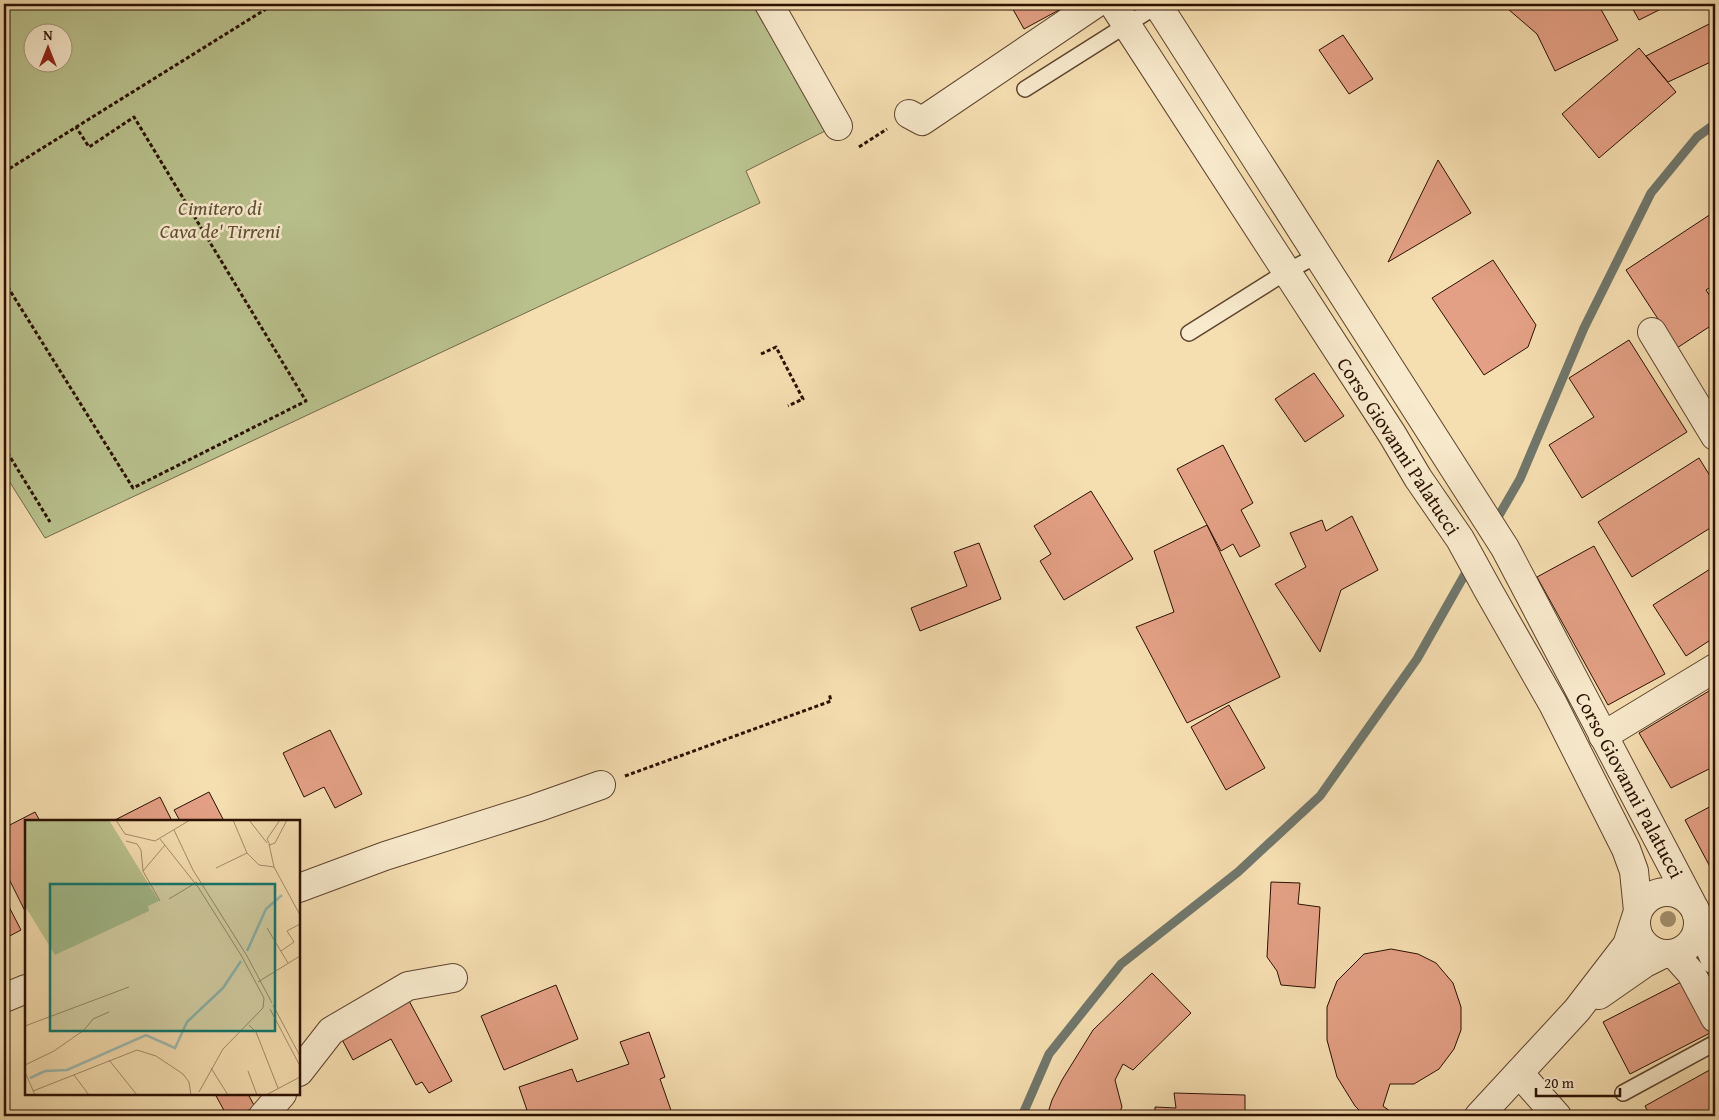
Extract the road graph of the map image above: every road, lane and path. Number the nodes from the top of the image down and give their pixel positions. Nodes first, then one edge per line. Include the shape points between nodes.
1 (17, 4) edge
2 (274, 4) edge
3 (769, 4) edge
4 (1095, 4) edge
5 (1158, 4) edge
6 (4, 12) edge
7 (1120, 14) edge
8 (1025, 89) dead end
9 (910, 114) joint
10 (838, 126) joint
11 (76, 127) junction
12 (4, 172) edge
13 (1318, 255) junction
14 (1286, 272) junction
15 (4, 281) edge
16 (1652, 332) dead end
17 (1189, 333) dead end
18 (761, 354) dead end
19 (1408, 396) junction
20 (788, 406) dead end
21 (1379, 415) junction
22 (1715, 436) edge
23 (4, 447) edge
24 (1462, 481) junction
25 (1426, 489) junction
26 (50, 522) dead end
27 (1715, 668) edge
28 (829, 693) dead end
29 (1603, 736) junction
30 (1577, 751) junction
31 (601, 785) joint
32 (300, 888) edge
33 (1638, 911) junction
34 (1696, 913) junction
35 (1669, 954) junction
36 (1715, 960) edge
37 (453, 978) dead end
38 (25, 989) edge
39 (4, 998) edge
40 (1577, 1010) junction
41 (1715, 1018) edge
42 (1715, 1043) edge
43 (300, 1071) edge
44 (1519, 1073) junction
45 (1623, 1093) dead end
46 (281, 1095) edge
47 (263, 1116) edge
48 (1480, 1116) edge
49 (1557, 1116) edge

1 - 6 path
2 - 11 path
3 - 10 street
4 - 9 street via 922,121
5 - 7 lane
5 - 13 street, Corso Giovanni Palatucci
7 - 8 lane
7 - 14 street, Corso Giovanni Palatucci
9 - 10 path via 853,151
11 - 12 path
11 - 15 path via 89,147 134,117 306,401 133,488
13 - 14 lane
13 - 19 street, Corso Giovanni Palatucci
14 - 17 lane
14 - 21 street, Corso Giovanni Palatucci
16 - 22 street
18 - 20 path via 776,347 803,398
19 - 21 street
19 - 24 street, Corso Giovanni Palatucci
21 - 25 street, Corso Giovanni Palatucci
23 - 26 path
24 - 25 street
24 - 29 street, Corso Giovanni Palatucci via 1505,548
25 - 30 street, Corso Giovanni Palatucci via 1460,539
27 - 29 street
28 - 31 path via 831,701
29 - 30 street
29 - 34 street, Corso Giovanni Palatucci
30 - 33 street, Corso Giovanni Palatucci via 1626,849 1634,871
31 - 32 street
33 - 34 street, Corso Giovanni Palatucci via 1655,894 1675,892 1685,896
33 - 35 street, Corso Giovanni Palatucci via 1638,935 1649,948
33 - 40 street via 1627,945
34 - 35 street via 1697,934 1688,947
34 - 36 street, Corso Giovanni Palatucci
35 - 40 street via 1645,964
35 - 41 street, Corso Giovanni Palatucci via 1691,973
37 - 43 street via 408,986 331,1031
38 - 39 street
40 - 44 street
42 - 45 lane
44 - 48 street
44 - 49 street
46 - 47 street

